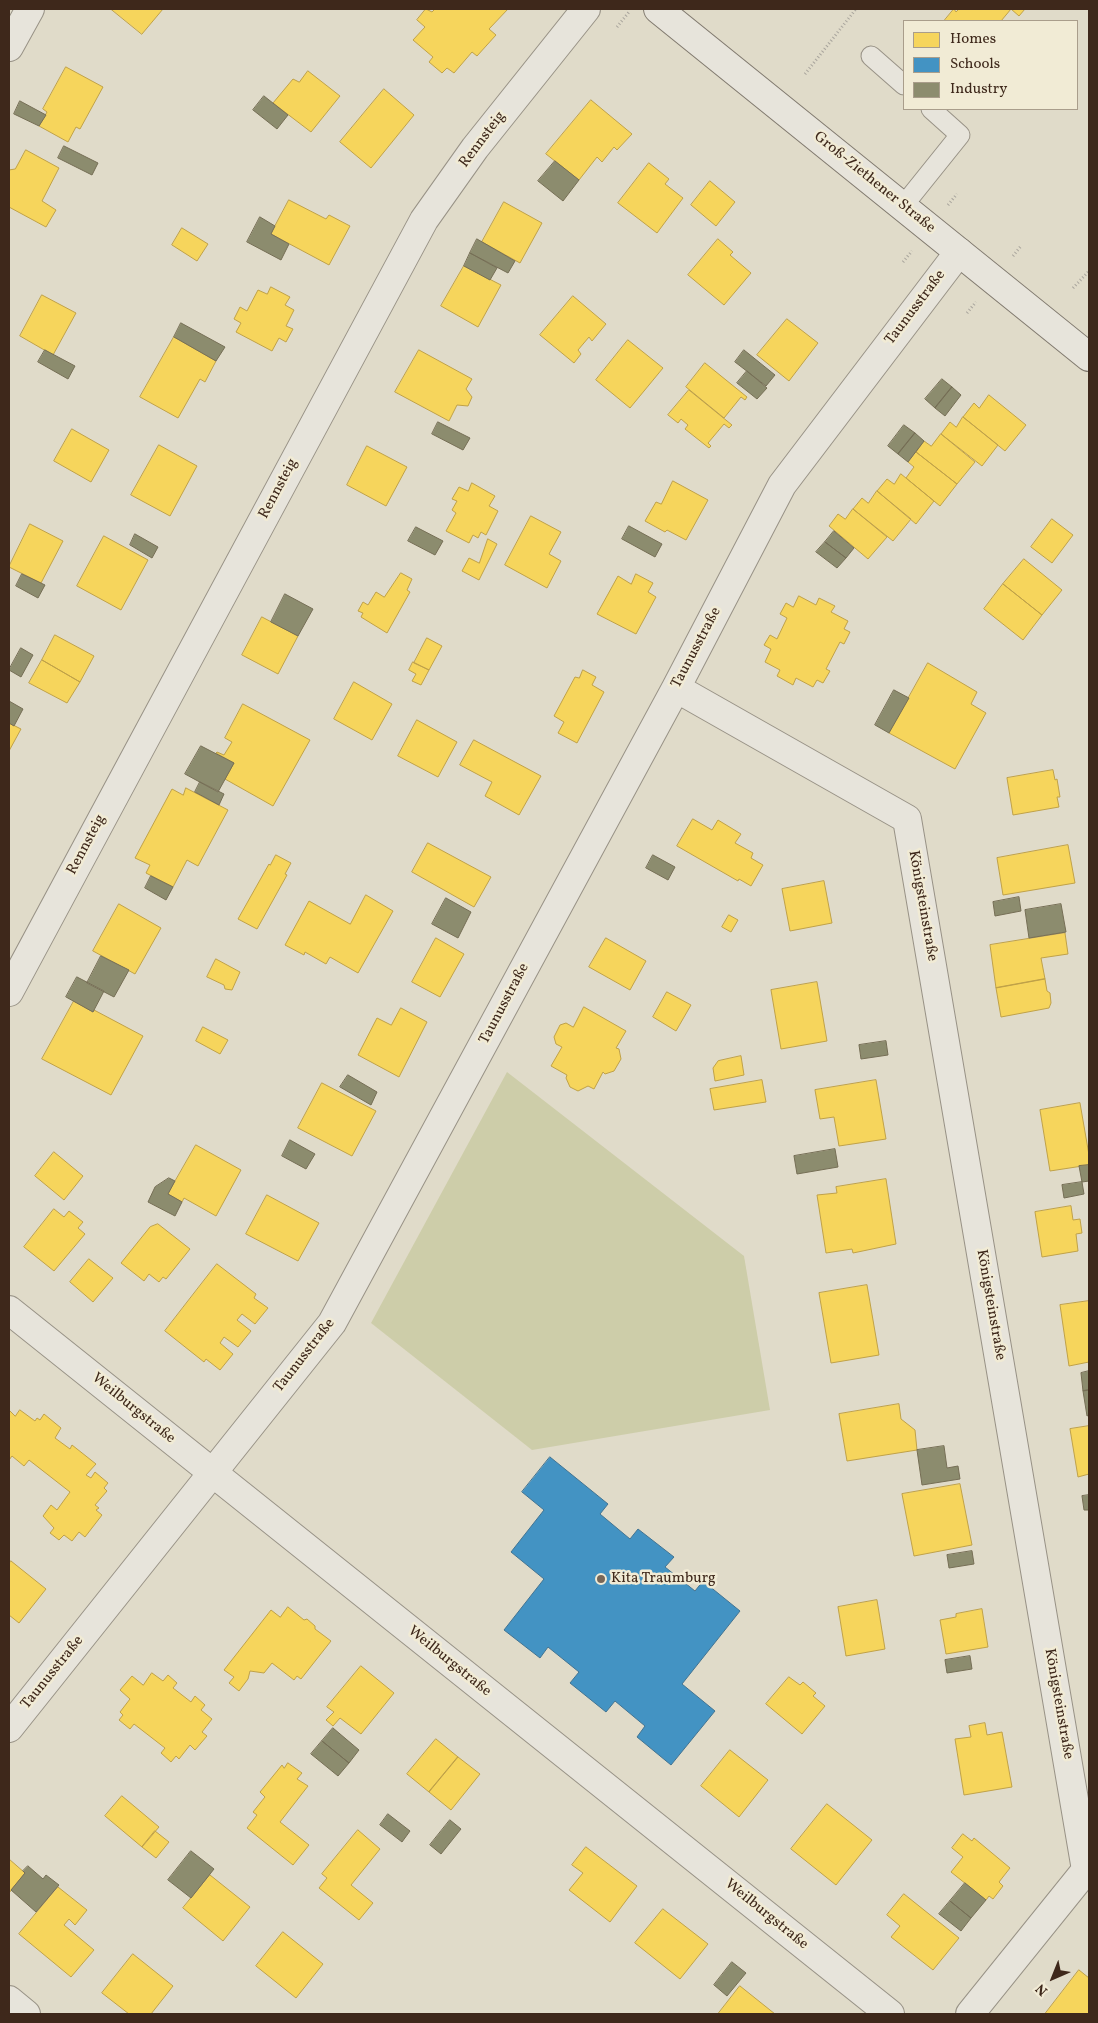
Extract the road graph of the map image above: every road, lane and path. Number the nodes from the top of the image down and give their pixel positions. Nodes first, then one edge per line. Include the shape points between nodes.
1 (30, 9) edge
2 (586, 9) edge
3 (632, 9) edge
4 (658, 9) edge
5 (856, 9) edge
6 (617, 28) dead end
7 (9, 47) edge
8 (872, 56) dead end
9 (805, 74) dead end
10 (903, 84) edge
11 (932, 110) edge
12 (903, 206) junction
13 (959, 252) junction
14 (1089, 271) edge
15 (1073, 288) dead end
16 (1089, 358) edge
17 (676, 688) junction
18 (9, 992) edge
19 (9, 1310) edge
20 (212, 1473) junction
21 (9, 1728) edge
22 (9, 2000) edge
23 (26, 2014) edge
24 (890, 2014) edge
25 (970, 2014) edge

1 - 7 street
2 - 18 street, Rennsteig via 475,148 424,220
3 - 6 path
4 - 12 street, Groß-Ziethener Straße
5 - 9 path
8 - 10 lane
11 - 12 lane via 960,135
12 - 13 street, Groß-Ziethener Straße
13 - 16 street, Groß-Ziethener Straße
13 - 17 street, Taunusstraße via 782,485
14 - 15 path
17 - 20 street, Taunusstraße via 332,1323
17 - 25 street, Königsteinstraße via 907,819 1086,1870
19 - 20 street, Weilburgstraße
20 - 21 street, Taunusstraße
20 - 24 street, Weilburgstraße
22 - 23 street

